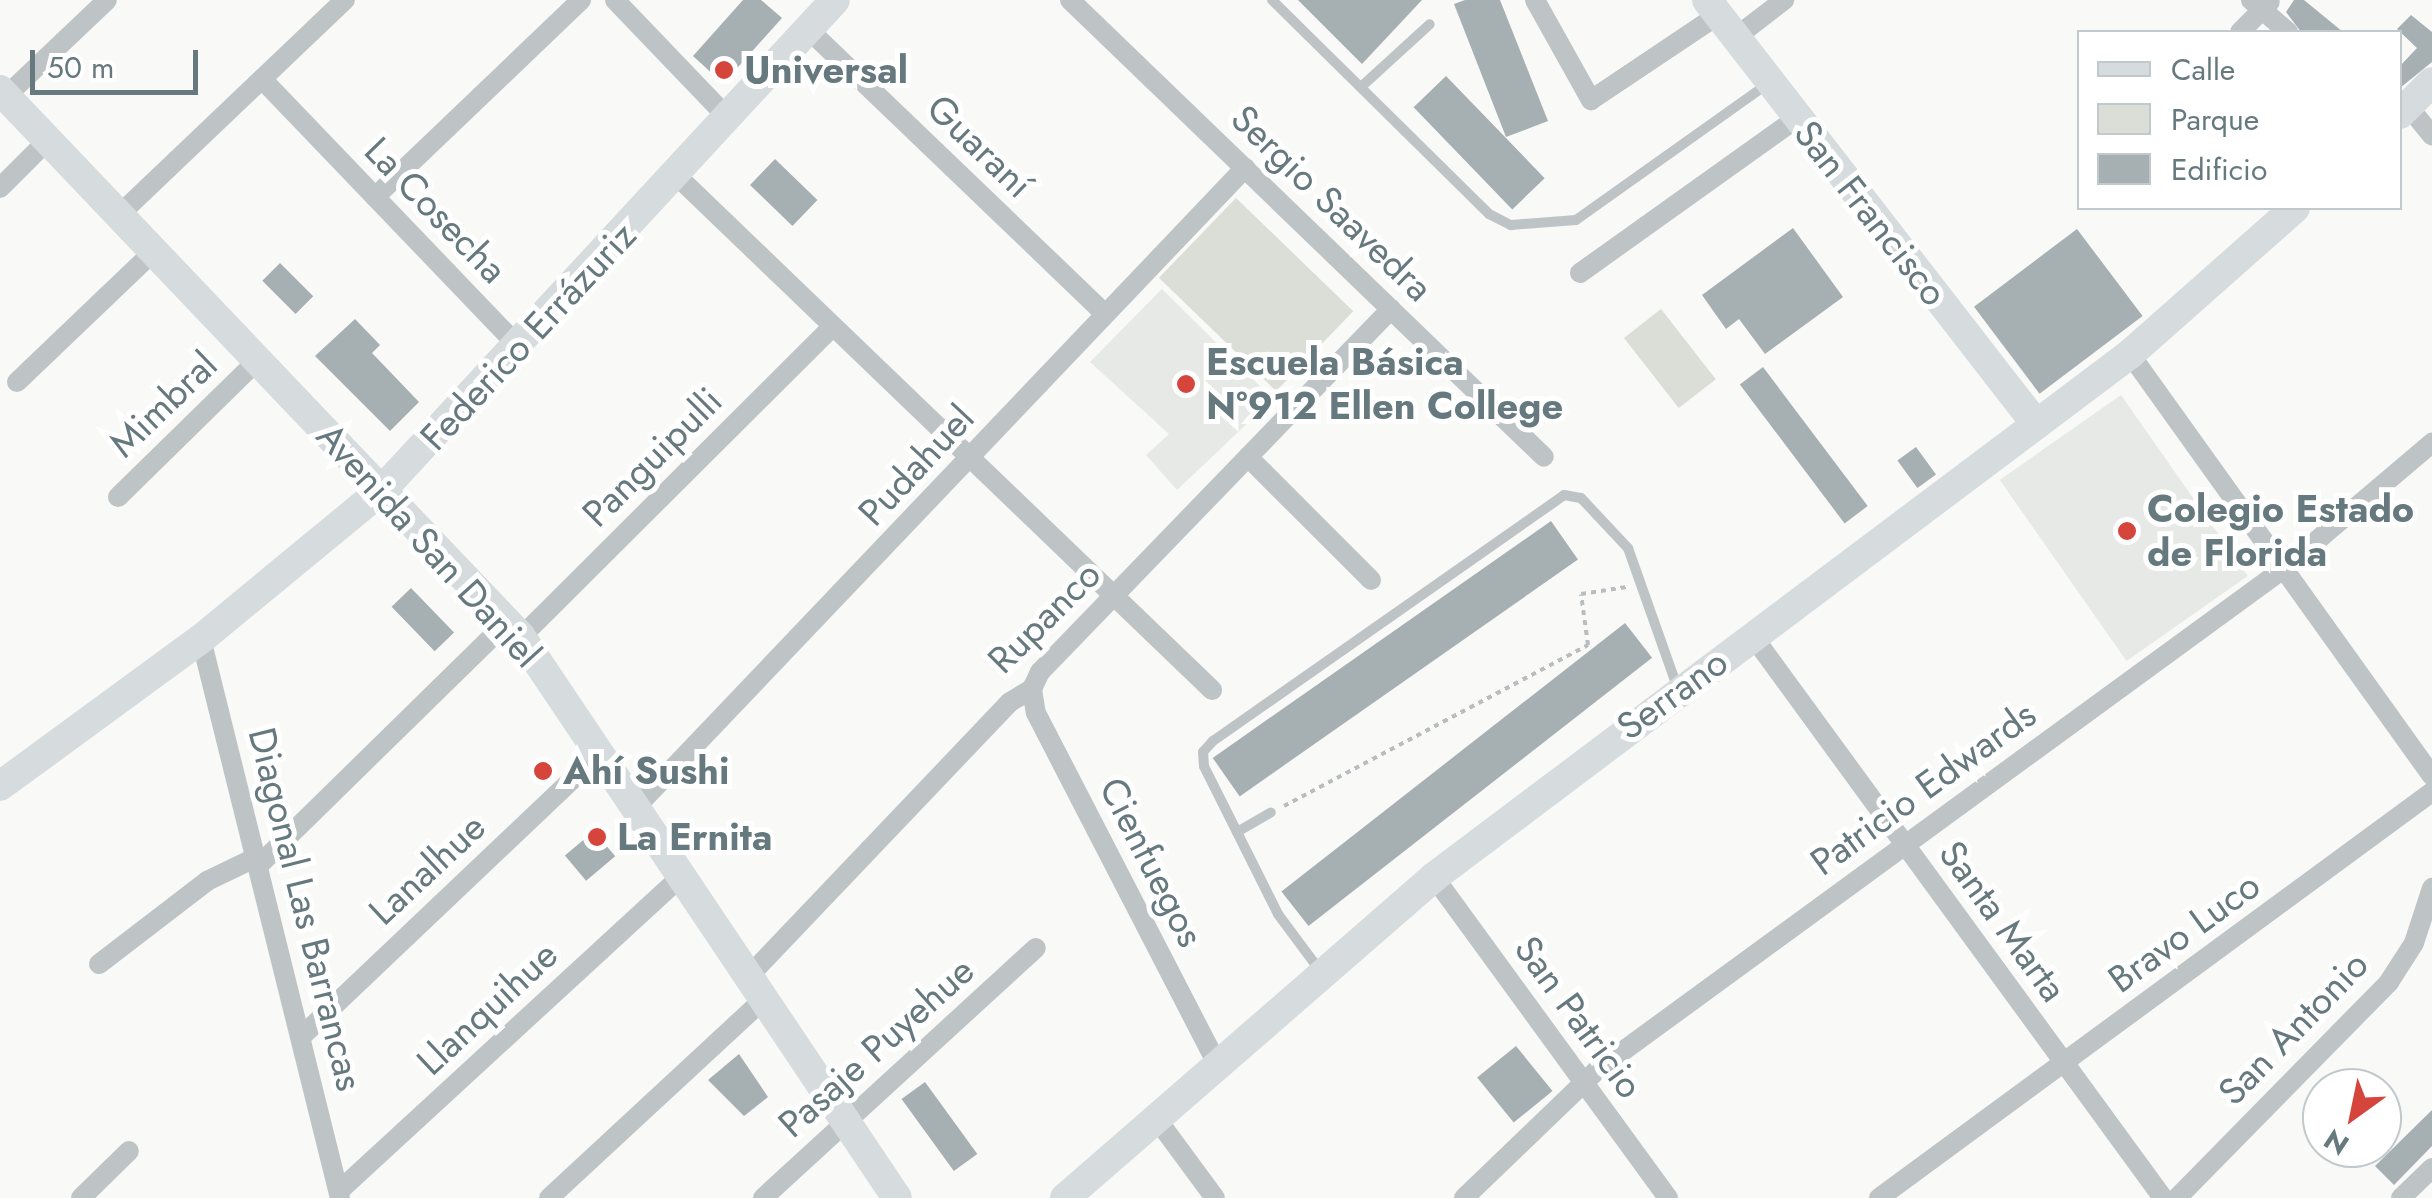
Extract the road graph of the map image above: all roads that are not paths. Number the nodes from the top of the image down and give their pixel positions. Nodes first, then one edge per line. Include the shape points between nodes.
1 (107, 0) edge
2 (345, 0) edge
3 (581, 0) edge
4 (615, 0) edge
5 (835, 0) edge
6 (1070, 0) edge
7 (1272, 0) edge
8 (1535, 0) edge
9 (1784, 0) edge
10 (2261, 3) edge
11 (1720, 18) edge
12 (1430, 24) dead end
13 (809, 30) junction
14 (2241, 30) edge
15 (2286, 30) edge
16 (262, 79) junction
17 (2432, 82) edge
18 (1770, 83) junction
19 (1362, 86) junction
20 (3, 93) edge
21 (2404, 110) edge
22 (1797, 118) junction
23 (730, 120) junction
24 (2432, 136) edge
25 (48, 140) junction
26 (1245, 168) junction
27 (677, 176) junction
28 (0, 188) edge
29 (375, 197) junction
30 (2292, 210) edge
31 (119, 215) junction
32 (154, 251) junction
33 (1580, 272) dead end
34 (1391, 309) junction
35 (1103, 312) junction
36 (832, 327) junction
37 (518, 346) junction
38 (2130, 354) junction
39 (258, 360) junction
40 (17, 382) dead end
41 (2036, 424) junction
42 (2432, 443) edge
43 (1248, 457) junction
44 (1544, 457) dead end
45 (970, 460) junction
46 (382, 490) junction
47 (118, 498) dead end
48 (2282, 570) junction
49 (1371, 580) dead end
50 (1113, 598) junction
51 (515, 629) junction
52 (1752, 635) junction
53 (201, 638) junction
54 (1032, 688) junction
55 (1678, 688) junction
56 (1212, 690) dead end
57 (600, 753) junction
58 (2432, 776) edge
59 (0, 786) edge
60 (2432, 792) edge
61 (636, 807) junction
62 (1271, 812) road end
63 (1237, 832) junction
64 (1904, 844) junction
65 (260, 860) junction
66 (682, 876) junction
67 (1434, 877) junction
68 (2432, 888) edge
69 (1036, 948) dead end
70 (98, 964) dead end
71 (1322, 972) junction
72 (756, 988) junction
73 (302, 1035) junction
74 (2063, 1064) junction
75 (1218, 1065) junction
76 (1586, 1084) junction
77 (1156, 1118) junction
78 (845, 1121) junction
79 (129, 1151) dead end
80 (2432, 1168) edge
81 (340, 1195) edge
82 (81, 1198) edge
83 (550, 1198) edge
84 (763, 1198) edge
85 (897, 1198) edge
86 (1064, 1198) edge
87 (1215, 1198) edge
88 (1464, 1198) edge
89 (1668, 1198) edge
90 (1879, 1198) edge
91 (2163, 1198) edge
92 (2176, 1198) edge
93 (2401, 1198) edge

1 - 20 street
2 - 16 street
3 - 29 street
4 - 23 street
5 - 13 street, Federico Errázuriz
6 - 26 street, Sergio Saavedra
7 - 19 lane
8 - 11 street via 1590,100
9 - 11 street
10 - 14 street
10 - 15 street
11 - 18 street, San Francisco
12 - 19 lane
13 - 23 street, Federico Errázuriz
13 - 35 street, Guaraní
16 - 29 street, La Cosecha
16 - 31 street
17 - 21 street
18 - 19 lane via 1576,220 1550,225 1511,225 1489,214
18 - 22 street, San Francisco
20 - 25 street, Avenida San Daniel
21 - 24 street
22 - 33 street
22 - 41 street, San Francisco
23 - 27 street, Federico Errázuriz
25 - 28 street
25 - 31 street, Avenida San Daniel
26 - 34 street, Sergio Saavedra
26 - 35 street, Pudahuel
27 - 36 street
27 - 37 street, Federico Errázuriz
29 - 37 street, La Cosecha
30 - 38 street, Serrano
31 - 32 street, Avenida San Daniel
32 - 39 street, Avenida San Daniel
32 - 40 street
34 - 43 street, Rupanco
34 - 44 street, Sergio Saavedra
35 - 45 street, Pudahuel
36 - 45 street
36 - 51 street, Panguipulli
37 - 46 street, Federico Errázuriz
38 - 41 street, Serrano
38 - 48 street
39 - 46 street, Avenida San Daniel
39 - 47 street, Mimbral
41 - 52 street, Serrano
42 - 48 street, Patricio Edwards
43 - 49 street
43 - 50 street, Rupanco
45 - 50 street
45 - 61 street, Pudahuel
46 - 51 street, Avenida San Daniel
46 - 53 street, Federico Errázuriz
48 - 58 street
48 - 64 street, Patricio Edwards
50 - 54 street, Rupanco
50 - 56 street
51 - 57 street, Avenida San Daniel
51 - 65 street, Panguipulli
52 - 55 street, Serrano
52 - 64 street, Santa Marta
53 - 59 street, Federico Errázuriz
53 - 65 street, Diagonal Las Barrancas
54 - 72 street, Rupanco via 1010,702
54 - 75 street, Cienfuegos via 1036,713
55 - 63 lane via 1628,548 1588,504 1572,494 1557,498 1207,746 1204,766
55 - 67 street, Serrano
57 - 61 street, Avenida San Daniel
57 - 73 street, Lanalhue
60 - 74 street, Bravo Luco
61 - 66 street, Avenida San Daniel
62 - 63 lane
63 - 71 lane via 1278,914
64 - 74 street, Santa Marta
64 - 76 street, Patricio Edwards
65 - 70 street, Panguipulli via 207,880
65 - 73 street, Diagonal Las Barrancas
66 - 72 street, Avenida San Daniel
66 - 81 street, Llanquihue
67 - 71 street, Serrano
67 - 76 street, San Patricio
68 - 92 street, San Antonio via 2414,943 2389,982
69 - 78 street, Pasaje Puyehue
71 - 75 street, Serrano
72 - 78 street, Avenida San Daniel
72 - 83 street, Rupanco
73 - 81 street, Diagonal Las Barrancas
74 - 90 street, Bravo Luco
74 - 91 street, Santa Marta
75 - 77 street, Serrano
76 - 88 street, Patricio Edwards
76 - 89 street, San Patricio
77 - 86 street, Serrano
77 - 87 street
78 - 84 street, Pasaje Puyehue
78 - 85 street, Avenida San Daniel
79 - 82 street
80 - 93 street

